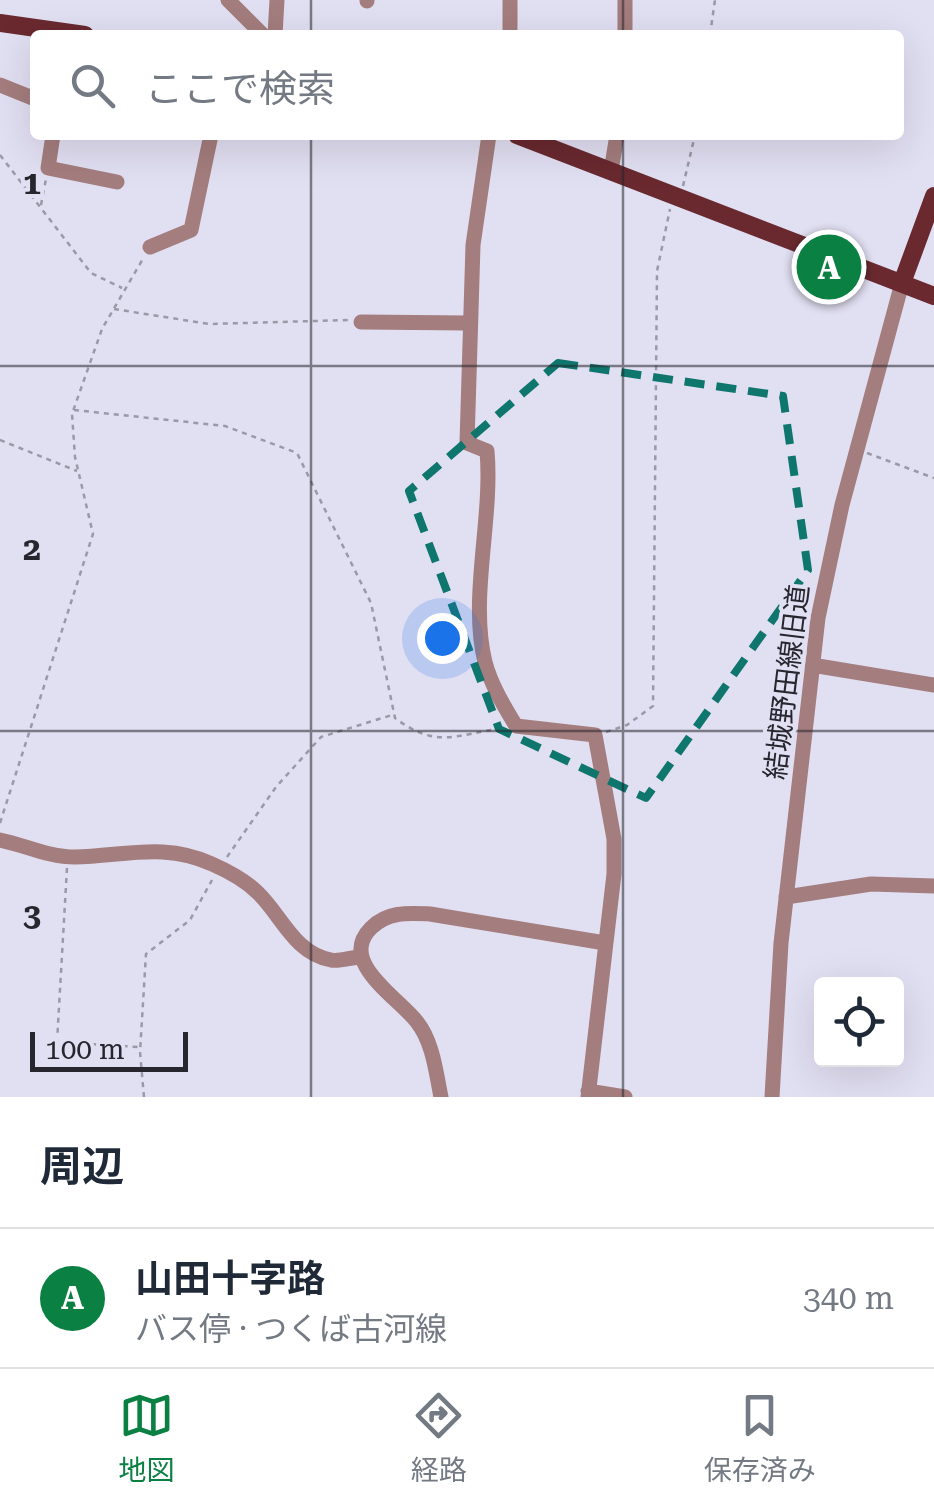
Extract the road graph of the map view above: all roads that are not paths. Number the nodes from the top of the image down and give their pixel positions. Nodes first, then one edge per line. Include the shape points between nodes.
1 (228, 0) edge
2 (278, 0) edge
3 (510, 0) edge
4 (625, 0) edge
5 (0, 23) edge
6 (32, 30) edge
7 (258, 30) edge
8 (275, 30) edge
9 (510, 30) edge
10 (626, 30) edge
11 (0, 84) edge
12 (30, 97) edge
13 (52, 140) edge
14 (210, 140) edge
15 (488, 140) edge
16 (530, 140) edge
17 (616, 140) edge
18 (610, 171) junction
19 (117, 182) dead end
20 (934, 196) edge
21 (150, 247) road end
22 (902, 283) junction
23 (934, 296) edge
24 (361, 322) road end
25 (467, 323) junction
26 (812, 665) junction
27 (934, 684) edge
28 (0, 840) edge
29 (934, 886) edge
30 (786, 897) junction
31 (605, 942) junction
32 (361, 956) junction
33 (588, 1094) edge
34 (441, 1097) edge
35 (624, 1097) edge
36 (772, 1097) edge

1 - 7 street
2 - 8 street
3 - 9 street
4 - 10 street
5 - 6 main road
11 - 12 street
13 - 19 street via 48,168
14 - 21 street via 191,230
15 - 25 street
16 - 18 main road
17 - 18 street
18 - 22 main road
20 - 22 main road
22 - 23 main road
22 - 26 street, 結城野田線旧道 via 830,554
24 - 25 street
25 - 31 street via 467,443 487,451 491,492 480,630 486,664 516,726 595,735 614,839
26 - 27 street
26 - 30 street, 結城野田線旧道
28 - 32 street via 67,856 150,850 210,863 259,894 292,938 332,961
29 - 30 street via 871,884
30 - 36 street, 結城野田線旧道
31 - 32 street via 405,912 372,927
31 - 33 street
32 - 34 street via 375,981 418,1023
33 - 35 street

